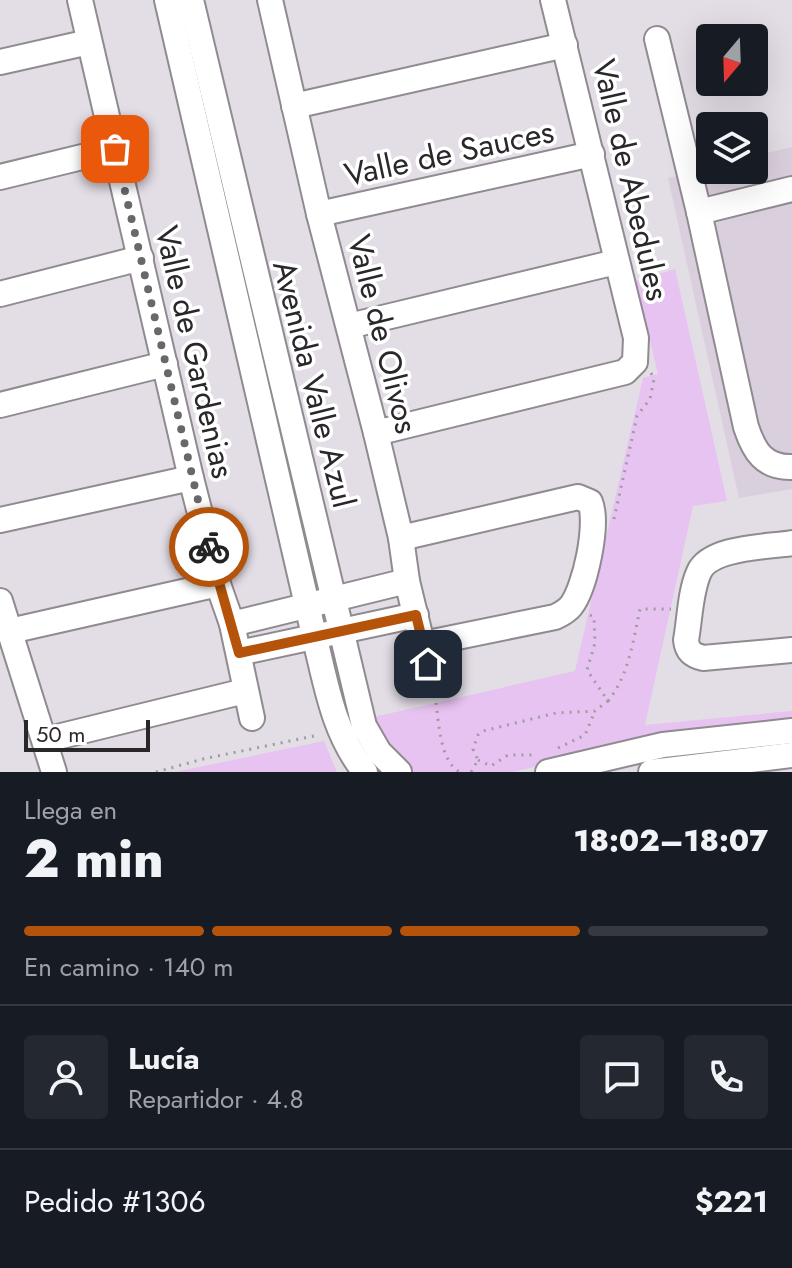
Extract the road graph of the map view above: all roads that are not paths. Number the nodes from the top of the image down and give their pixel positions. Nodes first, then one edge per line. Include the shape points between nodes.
1 (80, 0) edge
2 (167, 0) edge
3 (191, 0) edge
4 (270, 0) edge
5 (553, 0) edge
6 (657, 39) dead end
7 (89, 42) junction
8 (565, 45) junction
9 (0, 62) edge
10 (294, 106) junction
11 (115, 149) junction
12 (592, 154) junction
13 (216, 157) junction
14 (0, 177) edge
15 (222, 185) junction
16 (792, 189) edge
17 (699, 212) junction
18 (319, 214) junction
19 (141, 258) junction
20 (616, 262) junction
21 (0, 294) edge
22 (349, 326) junction
23 (165, 364) junction
24 (0, 405) edge
25 (376, 433) junction
26 (792, 467) edge
27 (191, 478) junction
28 (0, 520) edge
29 (401, 538) junction
30 (792, 543) edge
31 (407, 581) junction
32 (218, 584) junction
33 (333, 599) junction
34 (0, 601) edge
35 (307, 604) junction
36 (416, 615) junction
37 (232, 624) junction
38 (10, 631) junction
39 (340, 631) junction
40 (314, 635) junction
41 (423, 644) junction
42 (792, 650) edge
43 (239, 653) junction
44 (432, 684) road end
45 (245, 691) junction
46 (252, 718) dead end
47 (364, 726) junction
48 (339, 731) junction
49 (792, 731) edge
50 (45, 740) junction
51 (792, 755) edge
52 (549, 759) edge
53 (633, 762) edge
54 (662, 765) edge
55 (54, 772) edge
56 (365, 772) edge
57 (399, 772) edge

1 - 7 street, Valle de Gardenias
2 - 13 street, Avenida Valle Azul
3 - 13 street, Avenida Valle Azul
4 - 10 street, Valle de Olivos
5 - 8 street, Valle de Abedules
6 - 17 street
7 - 9 street
7 - 11 street, Valle de Gardenias
8 - 10 street
8 - 12 street, Valle de Abedules
10 - 18 street, Valle de Olivos
11 - 14 street
11 - 19 street, Valle de Gardenias
12 - 18 street, Valle de Sauces
12 - 20 street, Valle de Abedules
13 - 15 street, Avenida Valle Azul
15 - 33 street, Avenida Valle Azul
15 - 35 street, Avenida Valle Azul
16 - 17 street
17 - 26 street via 751,441 768,463
18 - 22 street, Valle de Olivos
19 - 21 street
19 - 23 street, Valle de Gardenias
20 - 22 street
20 - 25 street, Valle de Abedules via 636,338 630,367
22 - 25 street, Valle de Olivos
23 - 24 street
23 - 27 street, Valle de Gardenias
25 - 29 street, Valle de Olivos
27 - 28 street
27 - 32 street, Valle de Gardenias
29 - 31 street, Valle de Olivos
29 - 41 street via 578,497 590,502 594,525 582,580 563,612
30 - 42 street via 712,557 699,572 687,648 696,656 718,658
31 - 33 street
31 - 36 street, Valle de Olivos
32 - 37 street, Valle de Gardenias
32 - 38 street
33 - 35 street
33 - 39 street, Avenida Valle Azul
34 - 38 street
35 - 37 street
35 - 40 street, Avenida Valle Azul
36 - 39 street
36 - 41 street, Valle de Olivos
37 - 43 street, Valle de Gardenias
38 - 50 street
39 - 40 street
39 - 47 street, Avenida Valle Azul
40 - 43 street
40 - 48 street, Avenida Valle Azul
41 - 44 street, Valle de Olivos
43 - 45 street, Valle de Gardenias
45 - 46 street, Valle de Gardenias
45 - 50 street
47 - 48 street
47 - 57 street, Avenida Valle Azul
48 - 56 street, Avenida Valle Azul
49 - 54 street
50 - 55 street
51 - 54 street
52 - 53 street
53 - 54 street

